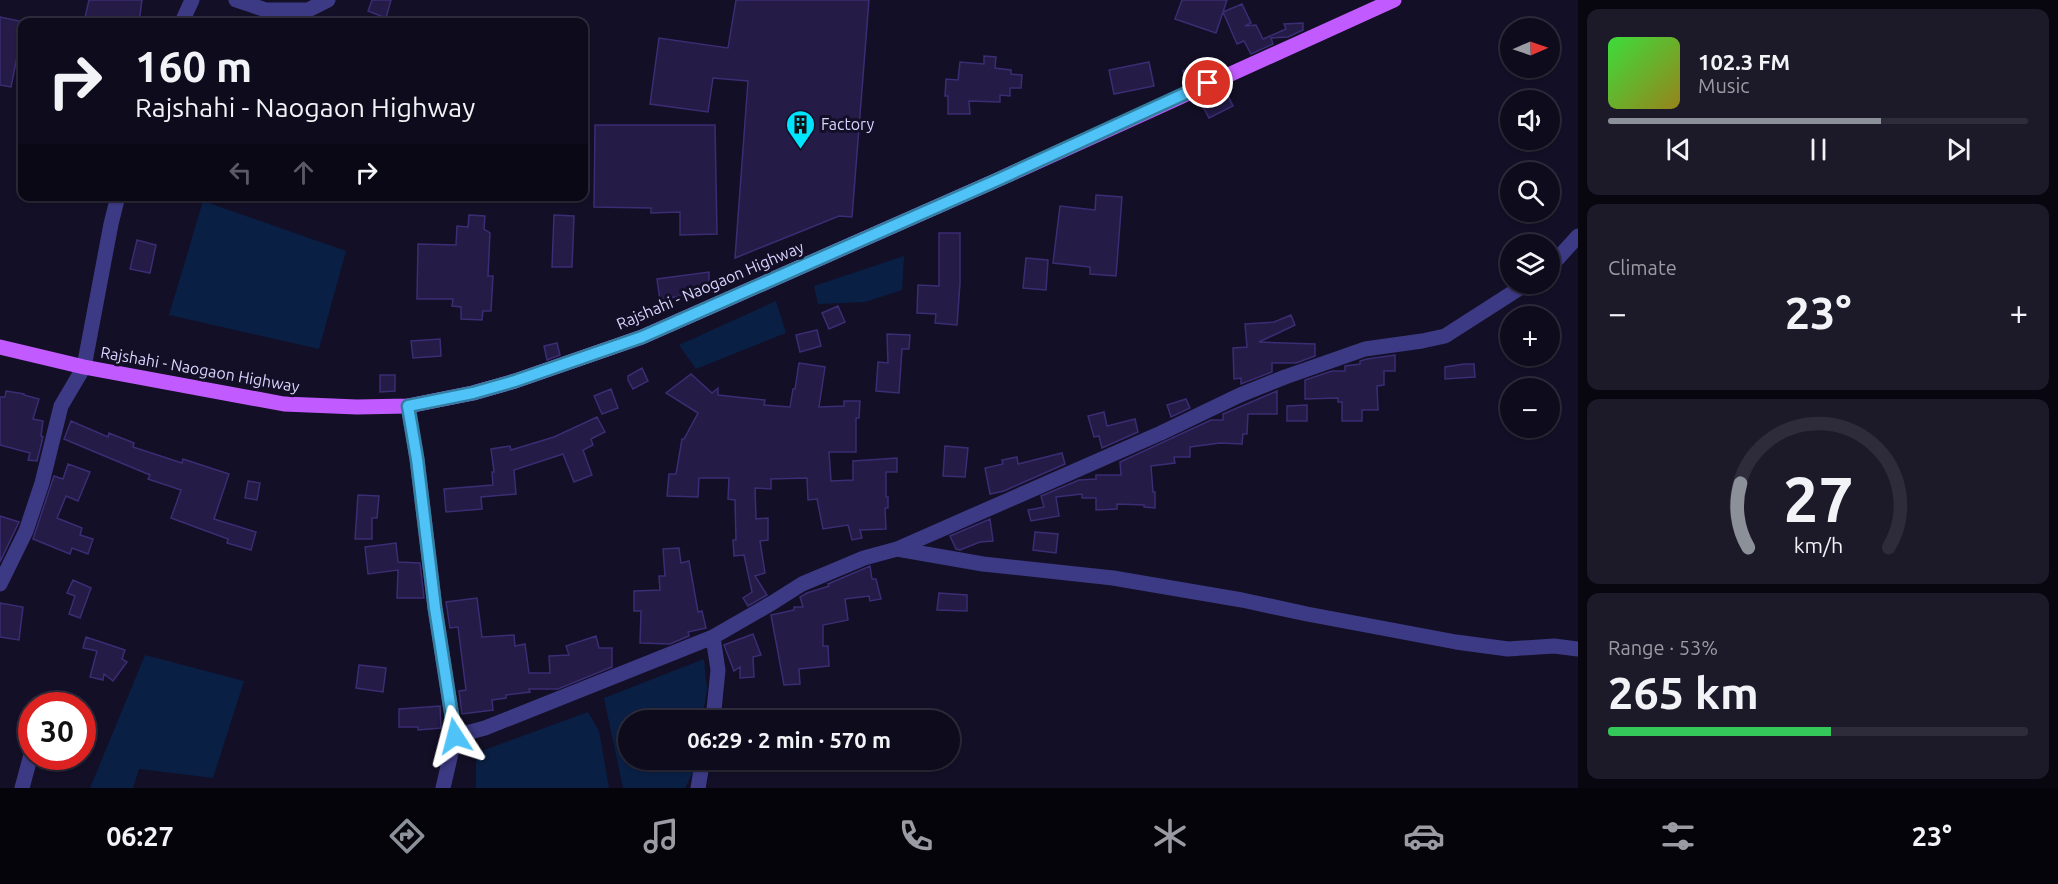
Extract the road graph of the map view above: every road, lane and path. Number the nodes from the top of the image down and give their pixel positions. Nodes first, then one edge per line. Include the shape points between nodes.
1 (192, 0) edge
2 (236, 0) edge
3 (328, 0) edge
4 (1394, 0) edge
5 (184, 18) edge
6 (117, 201) edge
7 (1578, 236) edge
8 (1560, 256) edge
9 (1510, 294) edge
10 (0, 347) edge
11 (84, 367) junction
12 (408, 406) junction
13 (897, 549) junction
14 (0, 584) edge
15 (713, 637) junction
16 (1578, 649) edge
17 (714, 710) edge
18 (455, 736) junction
19 (27, 770) edge
20 (701, 770) edge
21 (22, 788) edge
22 (443, 788) edge
23 (698, 788) edge

1 - 5 street
2 - 3 street via 266,10 308,10
4 - 12 main road, Rajshahi - Naogaon Highway via 642,337 515,381
6 - 11 street
7 - 8 street
9 - 13 street via 1445,336 1365,349 1276,380
10 - 11 main road, Rajshahi - Naogaon Highway
11 - 12 main road, Rajshahi - Naogaon Highway via 284,404
11 - 14 street via 61,406 26,531
12 - 18 street
13 - 15 street via 802,584
13 - 16 street via 983,564 1124,580 1456,642 1508,649
15 - 17 street via 718,670
15 - 18 street via 485,728
18 - 22 street
19 - 21 street
20 - 23 street

